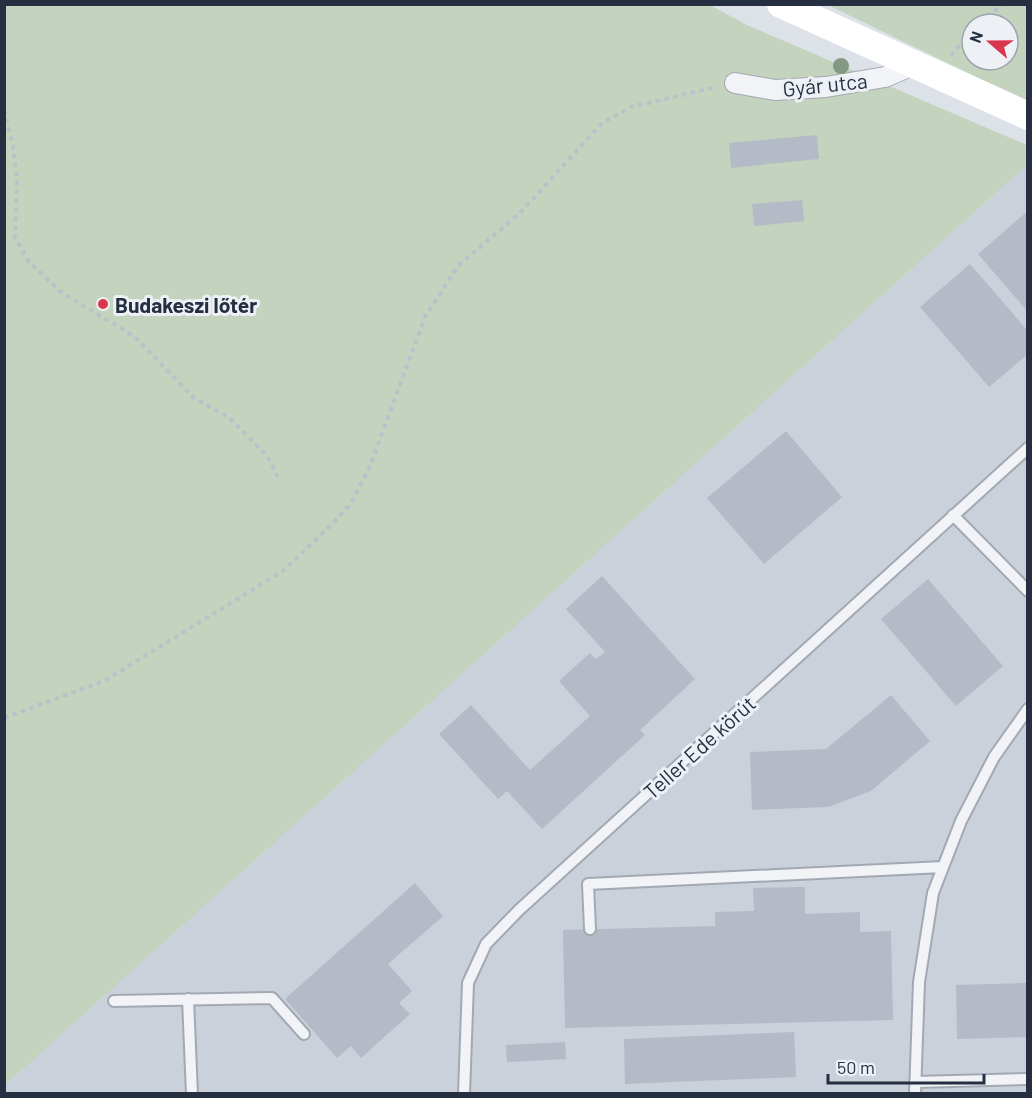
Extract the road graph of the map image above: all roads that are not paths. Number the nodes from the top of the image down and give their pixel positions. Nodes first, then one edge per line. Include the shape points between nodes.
1 (781, 4) edge
2 (913, 65) junction
3 (735, 83) road end
4 (1028, 116) edge
5 (1028, 448) edge
6 (953, 515) junction
7 (1028, 591) edge
8 (1028, 709) edge
9 (943, 867) junction
10 (590, 929) dead end
11 (188, 999) junction
12 (114, 1001) dead end
13 (304, 1034) dead end
14 (1028, 1079) edge
15 (915, 1088) edge
16 (192, 1094) edge
17 (464, 1094) edge

1 - 2 main road
2 - 3 street, Gyár utca via 885,77 826,87 775,90
2 - 4 main road
5 - 6 lane, Teller Ede körút
6 - 7 lane
6 - 17 lane, Teller Ede körút via 486,944 468,983
8 - 9 lane via 994,757 961,821
9 - 10 lane via 588,884
9 - 15 lane via 933,893 919,982
11 - 12 lane
11 - 13 lane via 272,998
11 - 16 lane
14 - 15 lane

